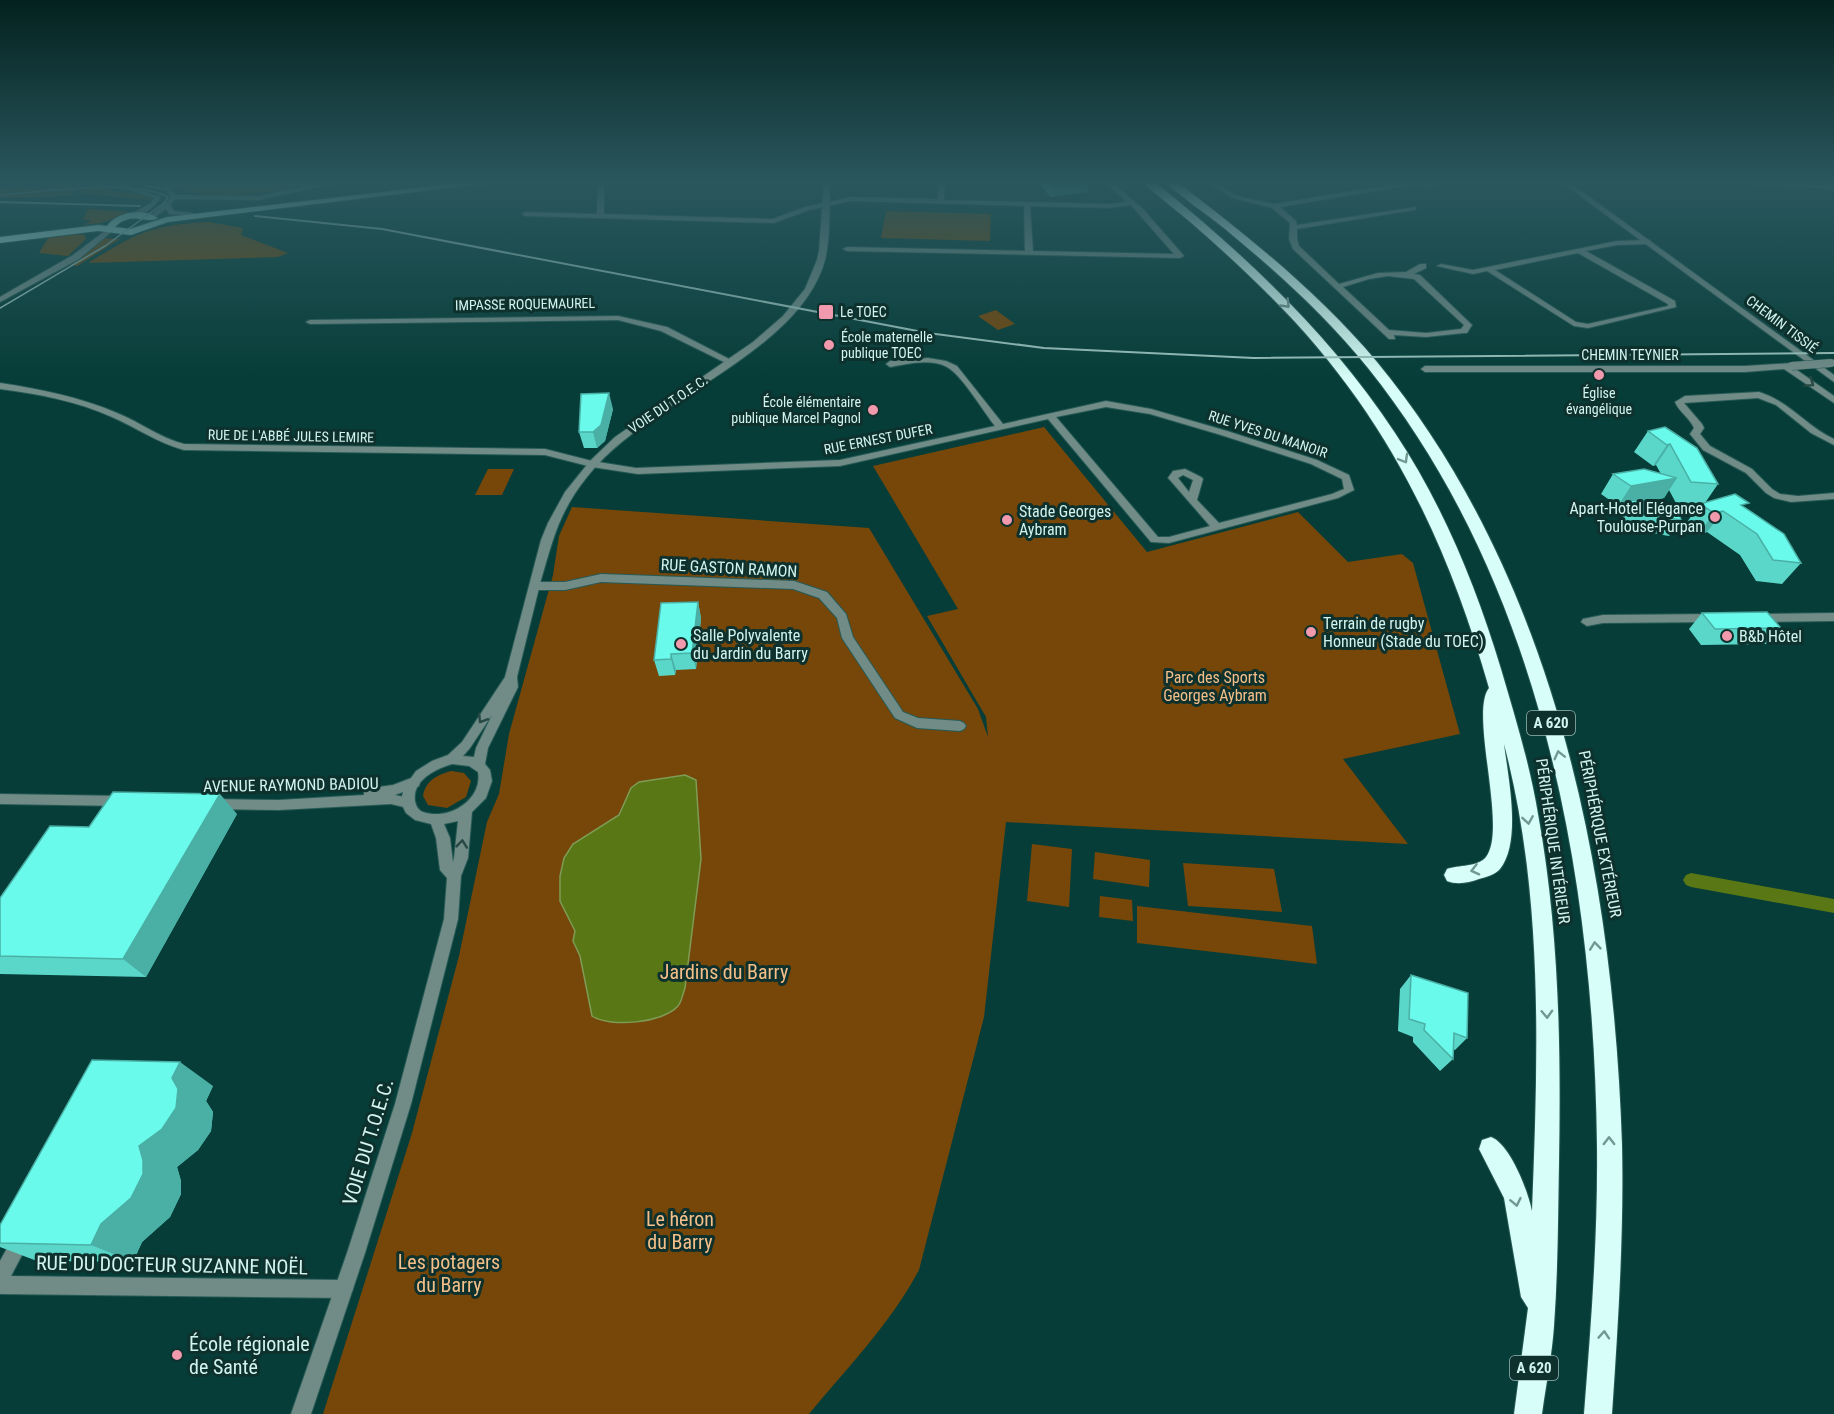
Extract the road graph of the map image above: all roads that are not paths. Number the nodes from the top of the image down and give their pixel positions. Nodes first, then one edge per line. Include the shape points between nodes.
1 (85, 248) edge
2 (822, 248) edge
3 (1029, 248) edge
4 (1173, 248) edge
5 (1225, 248) edge
6 (1252, 248) edge
7 (1298, 248) edge
8 (1594, 248) edge
9 (1655, 248) edge
10 (847, 249) dead end
11 (1580, 251) junction
12 (1029, 254) junction
13 (1424, 266) dead end
14 (1441, 266) dead end
15 (1488, 268) junction
16 (1408, 274) junction
17 (1340, 286) junction
18 (0, 300) edge
19 (310, 322) dead end
20 (731, 362) junction
21 (1832, 363) edge
22 (890, 364) dead end
23 (1788, 366) junction
24 (1425, 369) dead end
25 (1834, 380) edge
26 (0, 386) edge
27 (1834, 400) edge
28 (1050, 416) junction
29 (1000, 426) junction
30 (1834, 442) edge
31 (592, 464) junction
32 (1834, 496) edge
33 (1192, 500) dead end
34 (1217, 527) junction
35 (535, 586) junction
36 (1834, 617) edge
37 (1723, 618) edge
38 (1745, 618) edge
39 (1587, 622) dead end
40 (512, 677) junction
41 (1495, 680) junction
42 (960, 726) dead end
43 (452, 759) junction
44 (479, 764) junction
45 (414, 782) junction
46 (0, 799) edge
47 (132, 801) edge
48 (408, 802) junction
49 (466, 811) junction
50 (436, 820) junction
51 (1454, 875) dead end
52 (454, 876) junction
53 (1491, 1149) dead end
54 (32, 1220) edge
55 (0, 1279) edge
56 (0, 1285) edge
57 (344, 1289) junction
58 (1540, 1322) junction
59 (301, 1414) edge
60 (1528, 1414) edge
61 (1598, 1414) edge

1 - 18 street
2 - 20 street, VOIE DU T.O.E.C. via 813,281 802,297 774,327
3 - 12 street
4 - 12 street via 1180,256
5 -> 41 highway, PÉRIPHÉRIQUE INTÉRIEUR / A 620 via 1261,279 1317,338 1369,405 1406,463 1446,540 1479,622
61 -> 6 highway, PÉRIPHÉRIQUE EXTÉRIEUR / A 620 via 1609,1250 1606,1049 1591,904 1557,749 1526,639 1467,508 1423,436 1344,333
7 - 17 street
8 - 11 street
9 - 25 street, CHEMIN TISSIÉ
10 - 12 street
11 - 15 street
11 - 15 street via 1672,303 1672,307 1588,326 1574,324
13 - 16 street
14 - 15 street via 1460,272
16 - 17 street via 1360,279
16 - 17 street via 1417,277 1468,324 1464,331 1390,335
19 - 20 street, IMPASSE ROQUEMAUREL via 618,318 664,329
20 - 31 street, VOIE DU T.O.E.C. via 654,411
21 - 23 street, CHEMIN TEYNIER, bridge
22 - 29 street via 935,361 951,365
23 - 24 street, CHEMIN TEYNIER
23 -> 27 street
26 - 31 street, RUE DE L'ABBÉ JULES LEMIRE via 88,405 122,418 164,442 184,447 522,451 545,452
28 - 29 street, RUE ERNEST DUFER
28 - 34 street, RUE YVES DU MANOIR via 1155,540
28 - 34 street, RUE YVES DU MANOIR via 1106,404 1121,405 1314,462 1341,474 1349,484 1349,490 1335,496
29 - 31 street, RUE ERNEST DUFER via 840,463 605,472
30 - 32 street via 1814,433 1768,397 1679,402 1698,423 1698,439 1719,458 1742,467 1768,490 1787,498
31 - 35 street, VOIE DU T.O.E.C. via 556,516
33 - 34 street
35 - 40 street, VOIE DU T.O.E.C.
35 - 42 street, RUE GASTON RAMON via 565,586 601,578 794,585 823,596 842,617 849,638 899,716 917,723
36 - 38 street
37 - 39 street
40 -> 43 street, VOIE DU T.O.E.C. via 466,746
40 - 44 street, VOIE DU T.O.E.C. via 512,687 482,748
41 -> 51 highway via 1493,721 1502,848 1485,868
41 -> 58 highway, PÉRIPHÉRIQUE INTÉRIEUR / A 620 via 1518,762 1527,813 1546,973 1549,1081
43 - 44 street
43 - 45 street via 430,767
44 - 49 street via 487,781 477,802
45 - 48 street
45 - 48 street, AVENUE RAYMOND BADIOU via 394,790 334,797 203,801 279,805 391,799
46 - 47 street
48 - 50 street via 418,815
49 - 50 street
52 -> 49 street, VOIE DU T.O.E.C. via 461,858
50 - 52 street, VOIE DU T.O.E.C. via 447,870
52 - 57 street, VOIE DU T.O.E.C. via 451,919 433,995
53 -> 58 highway via 1516,1195
54 - 55 street
56 - 57 street, RUE DU DOCTEUR SUZANNE NOËL
57 - 59 street, VOIE DU T.O.E.C.
58 - 60 highway, PÉRIPHÉRIQUE INTÉRIEUR / A 620

